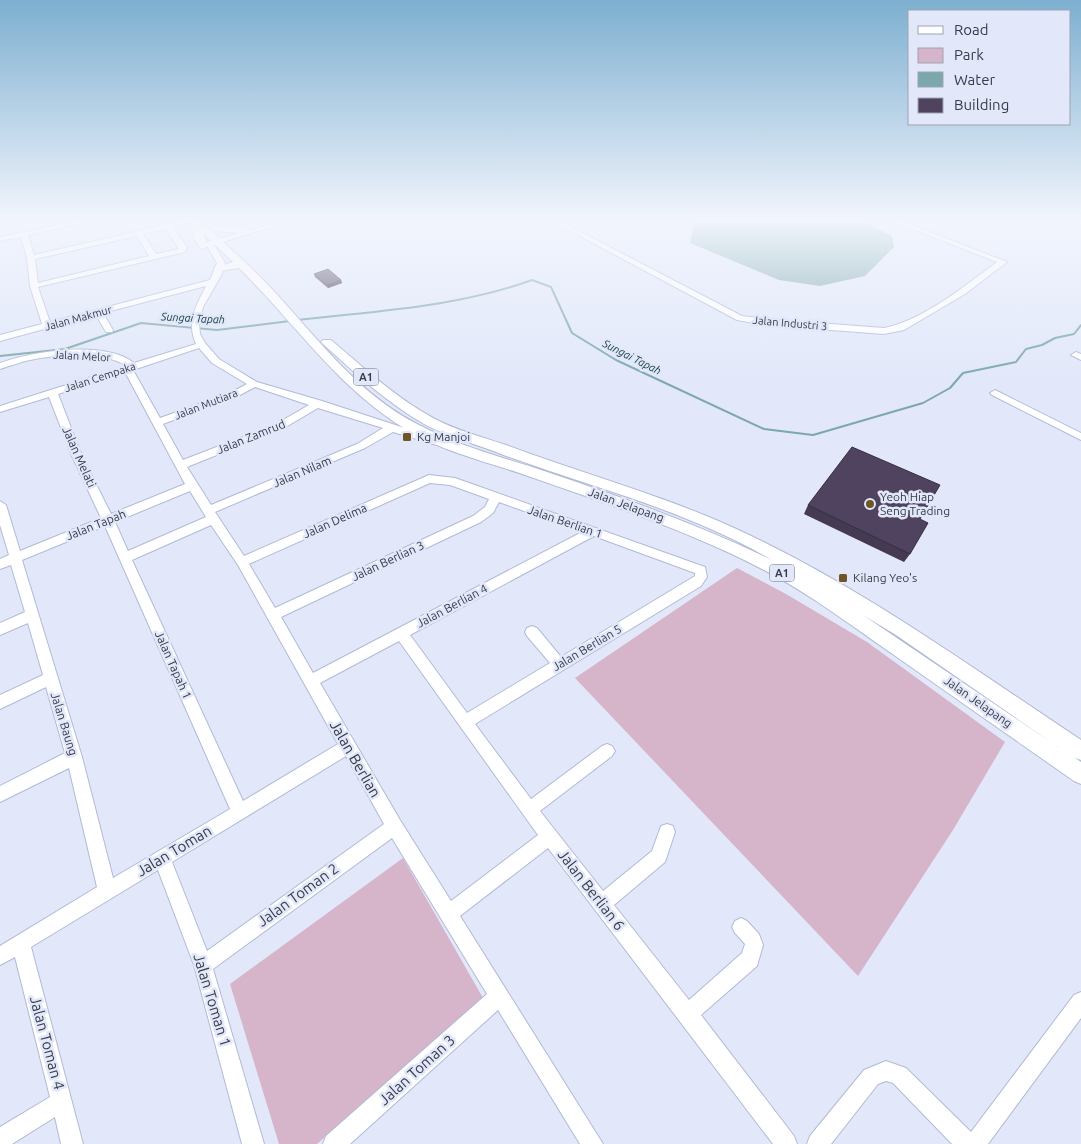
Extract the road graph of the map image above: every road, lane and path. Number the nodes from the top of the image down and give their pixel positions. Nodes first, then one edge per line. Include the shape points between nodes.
1 (33, 272) edge
2 (90, 272) edge
3 (217, 272) edge
4 (248, 272) edge
5 (260, 272) edge
6 (654, 272) edge
7 (989, 272) edge
8 (213, 282) junction
9 (34, 286) junction
10 (98, 312) junction
11 (301, 313) joint
12 (47, 327) junction
13 (108, 330) dead end
14 (314, 335) junction
15 (0, 338) edge
16 (199, 341) junction
17 (0, 366) edge
18 (130, 367) junction
19 (254, 384) junction
20 (52, 392) junction
21 (995, 393) dead end
22 (319, 403) junction
23 (0, 409) edge
24 (394, 422) junction
25 (430, 422) junction
26 (157, 423) junction
27 (1081, 437) edge
28 (447, 443) junction
29 (181, 465) junction
30 (429, 479) joint
31 (192, 486) junction
32 (495, 498) junction
33 (0, 506) edge
34 (211, 515) junction
35 (108, 520) junction
36 (592, 532) junction
37 (15, 558) junction
38 (125, 558) junction
39 (242, 562) junction
40 (0, 564) edge
41 (701, 570) joint
42 (32, 615) junction
43 (273, 615) junction
44 (0, 629) edge
45 (532, 632) dead end
46 (401, 633) junction
47 (560, 665) junction
48 (50, 678) junction
49 (311, 681) junction
50 (0, 702) edge
51 (465, 722) junction
52 (348, 747) junction
53 (1081, 751) edge
54 (607, 752) dead end
55 (74, 758) junction
56 (1081, 774) edge
57 (0, 794) edge
58 (529, 810) junction
59 (239, 811) junction
60 (394, 826) junction
61 (667, 832) dead end
62 (550, 836) junction
63 (162, 859) junction
64 (107, 891) junction
65 (601, 904) junction
66 (449, 914) junction
67 (741, 927) dead end
68 (21, 943) junction
69 (0, 956) edge
70 (203, 965) junction
71 (500, 996) junction
72 (1081, 1002) edge
73 (688, 1014) junction
74 (62, 1101) junction
75 (0, 1138) edge
76 (586, 1141) edge
77 (72, 1144) edge
78 (253, 1144) edge
79 (334, 1144) edge
80 (786, 1144) edge
81 (818, 1144) edge
82 (967, 1144) edge
83 (975, 1144) edge

1 - 9 street
2 - 9 street
3 - 8 street
4 - 14 main road, Jalan Jelapang / A1
5 - 11 main road, Jalan Jelapang / A1
6 - 7 street, Jalan Industri 3 via 740,318 884,330 904,327
8 - 10 street, Jalan Makmur
8 - 16 street via 195,321
9 - 12 street
10 - 12 street, Jalan Makmur
10 - 13 street
11 - 14 main road, Jalan Jelapang / A1
12 - 15 street, Jalan Makmur
14 - 24 main road, Jalan Jelapang / A1 via 336,367
14 - 25 main road, Jalan Jelapang / A1 via 380,390
16 - 18 street, Jalan Cempaka
16 - 19 street via 217,363
17 - 18 street, Jalan Melor via 36,356 67,353 118,358 129,362
18 - 20 street, Jalan Cempaka
18 - 26 street, Jalan Berlian
19 - 22 street
19 - 26 street, Jalan Mutiara
20 - 23 street, Jalan Cempaka
20 - 35 street, Jalan Melati via 77,456
21 - 27 street
22 - 24 street
22 - 29 street, Jalan Zamrud via 280,426
24 - 25 main road
24 - 28 main road, Jalan Jelapang / A1
24 - 34 street, Jalan Nilam via 360,446
25 - 28 main road via 432,431
25 - 53 main road, Jalan Jelapang / A1 via 672,508 762,547 896,626
26 - 29 street, Jalan Berlian
28 - 56 main road, Jalan Jelapang / A1 via 653,514 712,538 772,568 826,599
29 - 31 street, Jalan Berlian
30 - 32 street, Jalan Berlian 1 via 451,481
30 - 39 street, Jalan Delima
31 - 34 street, Jalan Berlian
31 - 35 street, Jalan Tapah
32 - 36 street, Jalan Berlian 1
32 - 43 street, Jalan Berlian 3 via 489,510 477,519
33 - 37 street, Jalan Baung
34 - 38 street, Jalan Nilam
34 - 39 street, Jalan Berlian
35 - 37 street, Jalan Tapah
35 - 38 street, Jalan Tapah 1
36 - 41 street, Jalan Berlian 1
36 - 46 street, Jalan Berlian 4
37 - 40 street, Jalan Tapah
37 - 42 street, Jalan Baung
38 - 59 street, Jalan Tapah 1
39 - 43 street, Jalan Berlian
41 - 47 street, Jalan Berlian 5 via 697,582
42 - 44 street
42 - 48 street, Jalan Baung
43 - 49 street, Jalan Berlian
45 - 47 street
46 - 49 street, Jalan Berlian 4
46 - 51 street, Jalan Berlian 6
47 - 51 street, Jalan Berlian 5
48 - 50 street
48 - 55 street, Jalan Baung
49 - 52 street, Jalan Berlian
51 - 58 street, Jalan Berlian 6
52 - 59 street, Jalan Toman
52 - 60 street, Jalan Berlian
54 - 58 street
55 - 57 street
55 - 64 street, Jalan Baung
58 - 62 street, Jalan Berlian 6
59 - 63 street, Jalan Toman
60 - 66 street, Jalan Berlian
60 - 70 street, Jalan Toman 2
61 - 65 street via 659,856
62 - 65 street, Jalan Berlian 6
62 - 66 street
63 - 64 street, Jalan Toman
63 - 70 street, Jalan Toman 1
64 - 68 street, Jalan Toman
65 - 73 street, Jalan Berlian 6
66 - 71 street, Jalan Berlian
67 - 73 street via 753,940 750,959
68 - 69 street, Jalan Toman
68 - 74 street, Jalan Toman 4
70 - 78 street, Jalan Toman 1
71 - 76 street, Jalan Berlian
71 - 79 street, Jalan Toman 3
72 - 83 street
73 - 80 street, Jalan Berlian 6
74 - 75 street
74 - 77 street, Jalan Toman 4
81 - 82 street via 870,1077 886,1071 899,1076

